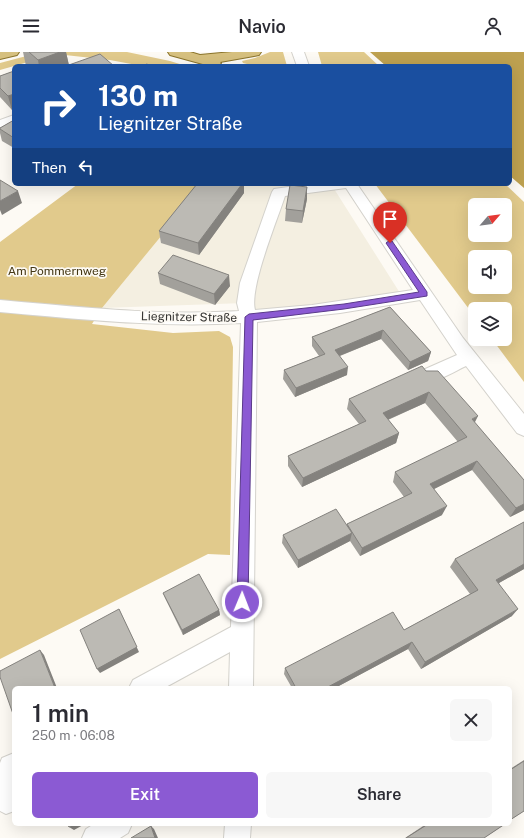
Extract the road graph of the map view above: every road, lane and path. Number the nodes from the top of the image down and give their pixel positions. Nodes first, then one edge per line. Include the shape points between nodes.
1 (12, 52) edge
2 (175, 52) edge
3 (254, 52) edge
4 (298, 52) edge
5 (0, 55) edge
6 (191, 55) edge
7 (218, 64) edge
8 (302, 64) edge
9 (12, 120) edge
10 (0, 124) edge
11 (329, 186) edge
12 (351, 186) edge
13 (424, 294) junction
14 (0, 306) edge
15 (249, 317) junction
16 (471, 360) junction
17 (431, 378) edge
18 (524, 428) edge
19 (242, 633) junction
20 (145, 686) edge
21 (240, 686) edge
22 (12, 766) edge
23 (6, 801) dead end
24 (116, 826) edge
25 (238, 826) edge
26 (95, 838) edge
27 (237, 838) edge

1 - 5 main road
2 - 6 main road
3 - 6 main road via 227,57
4 - 8 street
6 - 7 main road
9 - 10 street
11 - 15 street via 279,192 248,283 245,303
12 - 13 street
13 - 15 street, Liegnitzer Straße
13 - 16 street
14 - 15 street, Liegnitzer Straße via 143,317
15 - 19 street
16 - 17 street
16 - 18 street
19 - 20 street
19 - 21 street
22 - 23 street
24 - 26 street
25 - 27 street

